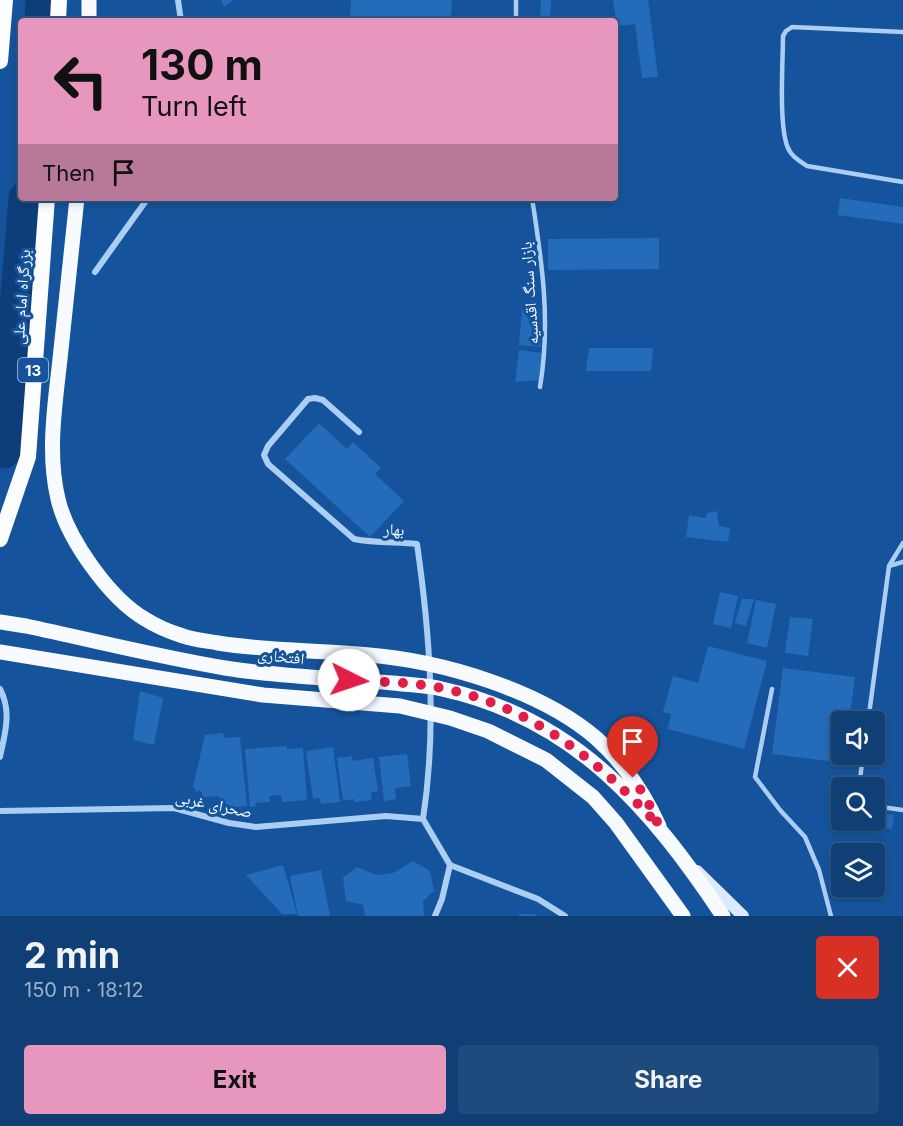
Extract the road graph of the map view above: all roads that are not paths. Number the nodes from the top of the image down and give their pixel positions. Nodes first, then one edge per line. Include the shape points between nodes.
1 (5, 0) edge
2 (59, 0) edge
3 (89, 0) edge
4 (178, 0) edge
5 (516, 0) edge
6 (58, 18) edge
7 (89, 18) edge
8 (181, 18) edge
9 (516, 18) edge
10 (903, 32) edge
11 (0, 61) edge
12 (903, 182) edge
13 (47, 201) edge
14 (76, 201) edge
15 (146, 201) edge
16 (532, 201) edge
17 (95, 272) dead end
18 (540, 387) dead end
19 (359, 432) dead end
20 (0, 538) edge
21 (903, 543) edge
22 (903, 562) edge
23 (889, 566) junction
24 (0, 622) edge
25 (0, 652) edge
26 (0, 689) edge
27 (772, 689) dead end
28 (869, 711) edge
29 (0, 757) edge
30 (885, 808) edge
31 (903, 810) edge
32 (0, 811) edge
33 (423, 819) junction
34 (659, 826) junction
35 (687, 862) junction
36 (450, 865) junction
37 (669, 897) junction
38 (435, 916) edge
39 (565, 916) edge
40 (672, 916) edge
41 (683, 916) edge
42 (723, 916) edge
43 (743, 916) edge
44 (831, 916) edge

1 - 11 highway
2 - 6 highway
3 - 7 main road
4 - 8 street
5 - 9 lane
10 - 12 lane via 792,27 786,31 783,134 796,159 807,166
13 - 20 highway, بزرگراه امام علی / 13 via 28,457
14 - 34 main road via 51,449 58,501 90,566 114,593 143,619 184,637 252,648 371,655 498,683 548,706 596,738 633,778
15 - 17 street
16 - 18 lane, بازار سنگ اقدسیه via 543,267 546,348
19 - 33 street, بهار via 323,400 308,399 264,455 268,464 354,539 417,544 426,606 431,737
21 - 23 lane
22 - 23 lane
23 - 28 lane
24 - 34 main road, افتخاری via 226,668 441,688 544,727 605,771
25 - 37 main road via 263,695 400,706 488,731 546,760 593,797
26 - 29 street via 8,716
27 - 44 lane via 755,777 805,837
30 - 31 lane
32 - 33 street, صحرای غربی via 174,808 229,824 256,827 386,816
33 - 36 street
34 - 35 main road, افتخاری
35 - 42 main road, افتخاری
35 - 43 main road
36 - 38 street
36 - 39 street via 538,899
37 - 40 main road
37 - 41 main road

